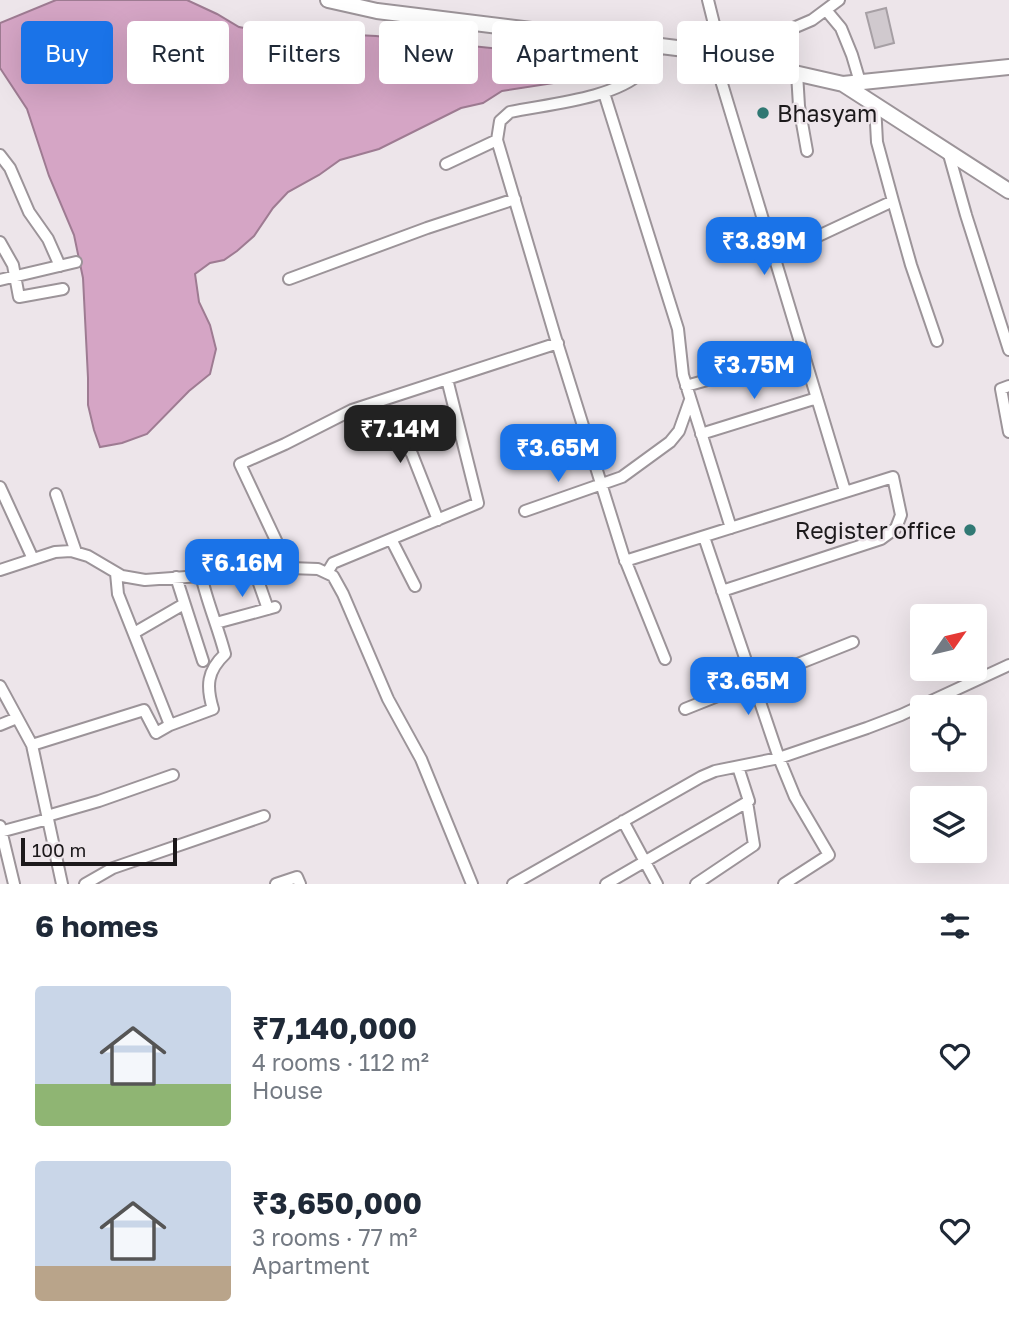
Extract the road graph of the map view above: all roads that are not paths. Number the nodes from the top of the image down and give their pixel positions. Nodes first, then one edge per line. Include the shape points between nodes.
1 (328, 0) edge
2 (708, 0) edge
3 (839, 0) edge
4 (825, 10) junction
5 (711, 21) edge
6 (492, 25) edge
7 (799, 26) edge
8 (1009, 67) edge
9 (799, 73) edge
10 (860, 82) junction
11 (627, 84) edge
12 (725, 84) edge
13 (798, 84) edge
14 (843, 84) junction
15 (604, 93) junction
16 (875, 104) junction
17 (497, 139) junction
18 (807, 151) dead end
19 (948, 151) junction
20 (0, 155) edge
21 (446, 164) dead end
22 (1009, 191) edge
23 (515, 199) junction
24 (893, 201) junction
25 (814, 238) dead end
26 (0, 242) edge
27 (76, 262) dead end
28 (60, 266) junction
29 (15, 276) junction
30 (289, 279) dead end
31 (0, 280) edge
32 (62, 289) dead end
33 (937, 341) dead end
34 (558, 343) junction
35 (1009, 350) edge
36 (803, 353) junction
37 (447, 379) junction
38 (686, 386) junction
39 (1009, 386) edge
40 (817, 398) junction
41 (690, 400) junction
42 (377, 402) junction
43 (1009, 432) edge
44 (701, 434) junction
45 (602, 485) junction
46 (0, 487) edge
47 (845, 491) junction
48 (56, 494) dead end
49 (525, 512) dead end
50 (438, 520) junction
51 (731, 528) junction
52 (704, 537) junction
53 (391, 539) junction
54 (76, 552) junction
55 (33, 559) junction
56 (625, 561) junction
57 (289, 568) junction
58 (0, 570) edge
59 (255, 572) junction
60 (116, 573) junction
61 (327, 573) junction
62 (201, 575) junction
63 (176, 578) junction
64 (415, 586) dead end
65 (722, 591) junction
66 (184, 604) junction
67 (216, 623) junction
68 (134, 634) junction
69 (853, 642) dead end
70 (665, 659) dead end
71 (203, 661) dead end
72 (1009, 665) edge
73 (753, 683) junction
74 (0, 686) edge
75 (685, 709) dead end
76 (17, 718) junction
77 (0, 725) edge
78 (170, 725) junction
79 (32, 746) junction
80 (779, 758) junction
81 (738, 766) junction
82 (173, 775) dead end
83 (747, 802) junction
84 (264, 817) dead end
85 (47, 818) junction
86 (623, 821) junction
87 (0, 830) edge
88 (645, 862) junction
89 (14, 884) edge
90 (62, 884) edge
91 (85, 884) edge
92 (276, 884) edge
93 (300, 884) edge
94 (472, 884) edge
95 (513, 884) edge
96 (606, 884) edge
97 (657, 884) edge
98 (696, 884) edge
99 (785, 884) edge

1 - 6 main road
2 - 5 street
3 - 4 street
4 - 7 street
4 - 10 street via 841,28
8 - 10 main road
9 - 14 main road
10 - 14 main road
11 - 15 street
12 - 36 street
13 - 18 street
14 - 16 main road
15 - 17 street via 510,112 500,121
15 - 38 street via 678,329
16 - 19 main road
16 - 24 street via 877,142
17 - 21 street
17 - 23 street
19 - 22 main road
19 - 35 street
20 - 28 street
23 - 30 street
23 - 34 street
24 - 25 street
24 - 33 street
26 - 29 street
27 - 28 street
28 - 29 street
29 - 31 street
29 - 32 street via 19,298
34 - 37 street
34 - 45 street
36 - 38 street
36 - 40 street
37 - 42 street
37 - 50 street via 478,503
38 - 41 street
39 - 43 street via 1001,389
40 - 44 street
40 - 47 street
41 - 44 street
41 - 45 street via 680,432 670,442 622,477
42 - 50 street via 412,454
42 - 57 street via 240,464
44 - 51 street
45 - 49 street
45 - 56 street
46 - 55 street
47 - 51 street
47 - 65 street via 893,477 901,515 896,528 881,539
48 - 54 street
50 - 53 street
51 - 52 street
52 - 56 street
52 - 65 street
53 - 61 street via 333,563
53 - 64 street
54 - 55 street
54 - 60 street
55 - 58 street
56 - 70 street
57 - 59 street
57 - 61 street
59 - 62 street
59 - 67 street via 272,608
60 - 63 street via 145,580
60 - 68 street via 118,594
61 - 94 street via 343,594 388,699 421,759
62 - 63 street
62 - 67 street
63 - 66 street
65 - 73 street
66 - 68 street
66 - 71 street
67 - 78 street via 225,654 209,675 213,709
68 - 78 street
69 - 73 street
72 - 80 street via 901,715
73 - 75 street
73 - 80 street
74 - 76 street
76 - 77 street
76 - 79 street
78 - 79 street via 156,733 144,710
79 - 85 street
80 - 81 street
80 - 99 street via 795,797 829,855
81 - 83 street
81 - 86 street via 701,777
82 - 85 street
83 - 88 street
83 - 98 street via 754,845
84 - 91 street via 113,868
85 - 87 street
85 - 90 street
86 - 88 street
86 - 95 street
87 - 89 street
88 - 96 street
88 - 97 street
92 - 93 street via 297,877

